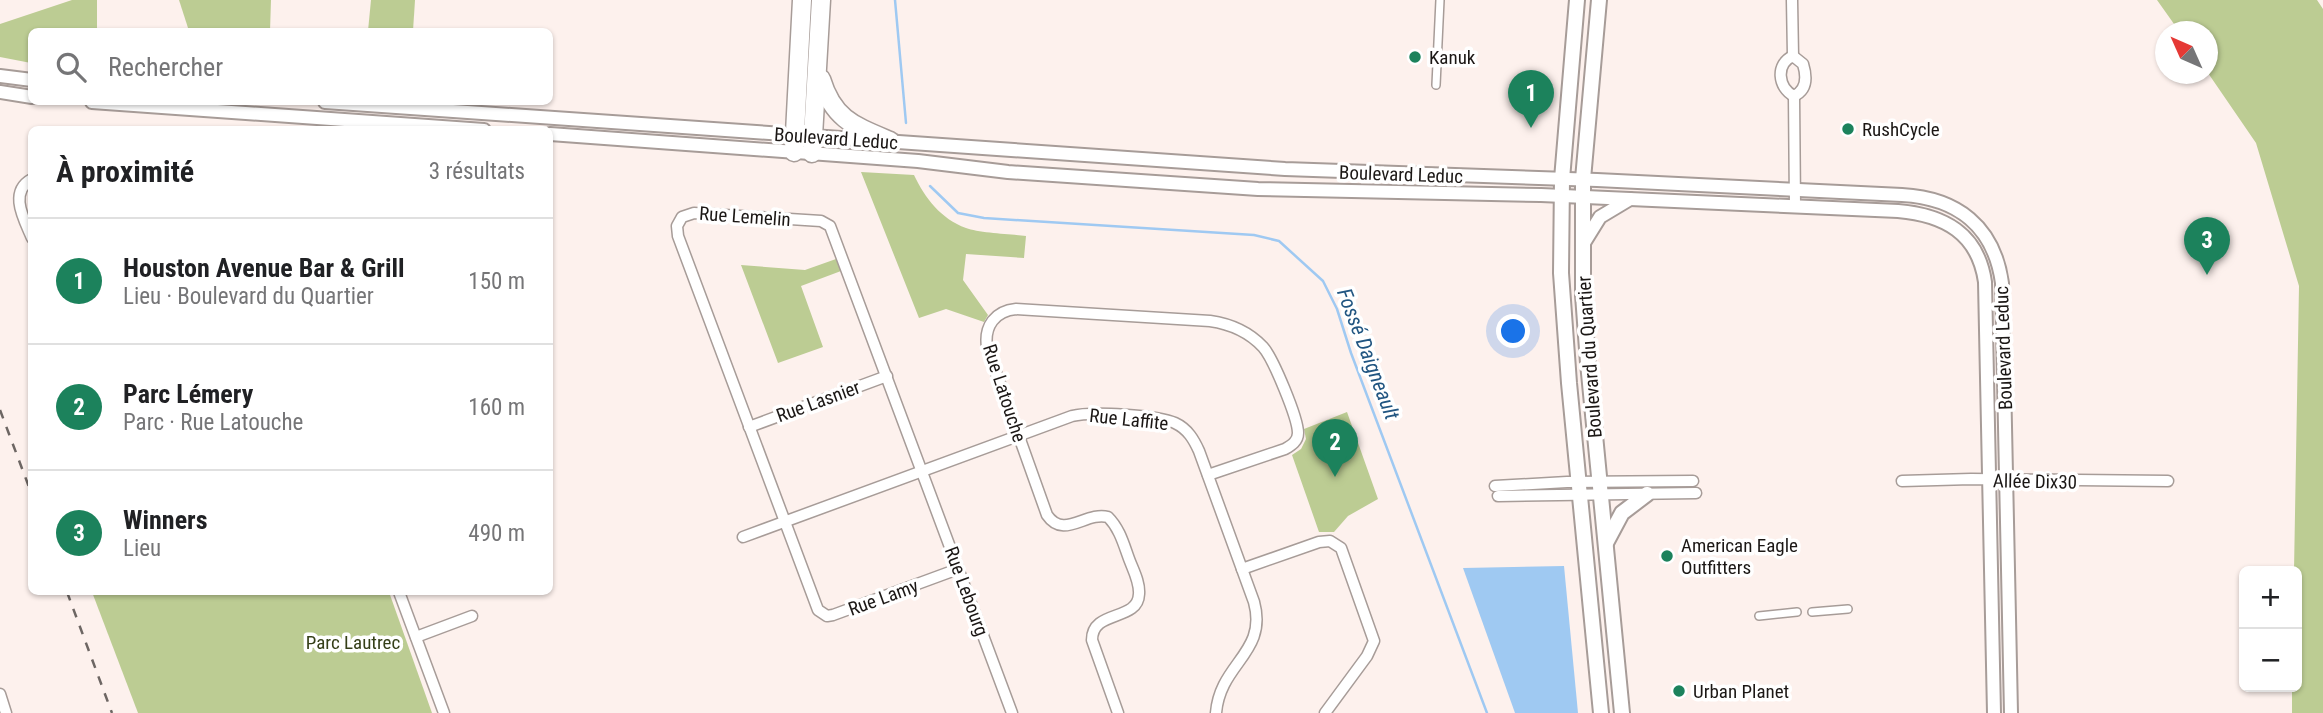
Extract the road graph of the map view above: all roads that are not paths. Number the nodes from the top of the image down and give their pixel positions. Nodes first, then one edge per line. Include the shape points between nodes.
1 (802, 0) edge
2 (821, 0) edge
3 (1440, 0) edge
4 (1577, 0) edge
5 (1598, 0) edge
6 (1792, 0) edge
7 (1793, 56) junction
8 (818, 68) junction
9 (0, 76) edge
10 (28, 80) edge
11 (1436, 85) dead end
12 (0, 92) edge
13 (28, 96) edge
14 (1794, 96) junction
15 (134, 105) edge
16 (359, 105) edge
17 (428, 126) edge
18 (553, 134) edge
19 (890, 141) junction
20 (804, 144) junction
21 (1562, 179) junction
22 (1583, 179) junction
23 (28, 182) edge
24 (1795, 190) junction
25 (1561, 196) junction
26 (1582, 196) junction
27 (1633, 198) junction
28 (1796, 206) junction
29 (28, 225) edge
30 (1582, 246) junction
31 (887, 376) junction
32 (749, 427) junction
33 (1018, 435) junction
34 (922, 470) junction
35 (1208, 475) junction
36 (1990, 480) junction
37 (1693, 481) dead end
38 (1902, 481) dead end
39 (2007, 481) junction
40 (2168, 481) dead end
41 (1579, 489) junction
42 (1600, 489) junction
43 (1497, 491) dead end
44 (1696, 493) dead end
45 (1647, 494) junction
46 (784, 522) junction
47 (743, 537) dead end
48 (1606, 544) junction
49 (958, 569) junction
50 (1242, 569) junction
51 (400, 595) edge
52 (1848, 609) dead end
53 (1797, 612) dead end
54 (1812, 612) dead end
55 (472, 616) dead end
56 (1759, 616) dead end
57 (416, 637) junction
58 (0, 694) edge
59 (6, 713) edge
60 (444, 713) edge
61 (1012, 713) edge
62 (1118, 713) edge
63 (1216, 713) edge
64 (1325, 713) edge
65 (1601, 713) edge
66 (1622, 713) edge
67 (1994, 713) edge
68 (2011, 713) edge

1 - 20 highway
2 - 8 highway
3 - 11 street
4 - 21 main road, Boulevard du Quartier
5 - 22 main road, Boulevard du Quartier
6 - 7 street
7 - 14 street via 1803,64 1806,76 1803,90
7 - 14 street via 1784,63 1780,77 1784,90
8 - 19 highway via 827,97 840,115
8 - 20 highway
9 - 10 street
12 - 13 street
14 - 24 street
15 - 17 street
16 - 20 street, Boulevard Leduc
18 - 20 street, Boulevard Leduc
19 - 20 street, Boulevard Leduc
19 - 21 street, Boulevard Leduc via 1297,170
20 - 25 street, Boulevard Leduc via 1018,173 1258,189
21 - 22 street, Boulevard Leduc
21 - 25 main road, Boulevard du Quartier
22 - 24 street, Boulevard Leduc
22 - 26 main road, Boulevard du Quartier
23 - 29 street via 19,197
24 - 28 street
24 - 39 street, Boulevard Leduc via 1930,198 1964,214 1984,235 1996,255 2002,283
25 - 26 street, Boulevard Leduc
25 - 41 main road, Boulevard du Quartier via 1563,303
26 - 27 street, Boulevard Leduc
26 - 30 main road, Boulevard du Quartier
27 - 28 street, Boulevard Leduc
27 - 30 street via 1600,217
28 - 36 street, Boulevard Leduc via 1931,216 1954,228 1972,246 1985,282
30 - 42 main road, Boulevard du Quartier
31 - 32 street, Rue Lasnier
31 - 32 street, Rue Lemelin via 829,224 689,213 679,221 678,236
31 - 34 street, Rue Lemelin
32 - 46 street, Rue Lemelin
33 - 34 street, Rue Laffite
33 - 35 street, Rue Laffite via 1083,414 1161,419 1190,434
33 - 35 street, Rue Latouche via 986,344 989,325 1000,313 1016,309 1223,323 1252,337 1270,356 1298,434 1285,449
33 - 62 street, Rue Latouche via 1051,521 1066,527 1097,516 1108,517 1119,531 1139,597 1134,606 1102,620 1092,640
34 - 46 street, Rue Laffite
34 - 49 street, Rue Lebourg
35 - 50 street, Rue Laffite
36 - 38 street, Allée Dix30
36 - 39 street, Allée Dix30
36 - 67 street, Boulevard Leduc
37 - 42 street
39 - 40 street, Allée Dix30
39 - 68 street, Boulevard Leduc
41 - 42 street
41 - 43 street
41 - 65 main road, Boulevard du Quartier
42 - 45 street
42 - 48 main road, Boulevard du Quartier
44 - 45 street
45 - 48 main road via 1622,513
46 - 47 street, Rue Laffite
46 - 49 street, Rue Lamy via 814,604 827,616
48 - 66 main road, Boulevard du Quartier
49 - 61 street, Rue Lebourg
50 - 63 street, Rue Laffite via 1256,610 1257,629 1223,684
50 - 64 street via 1319,542 1330,541 1341,548 1374,641
51 - 57 street
52 - 54 street
53 - 56 street
55 - 57 street
57 - 60 street
58 - 59 street

